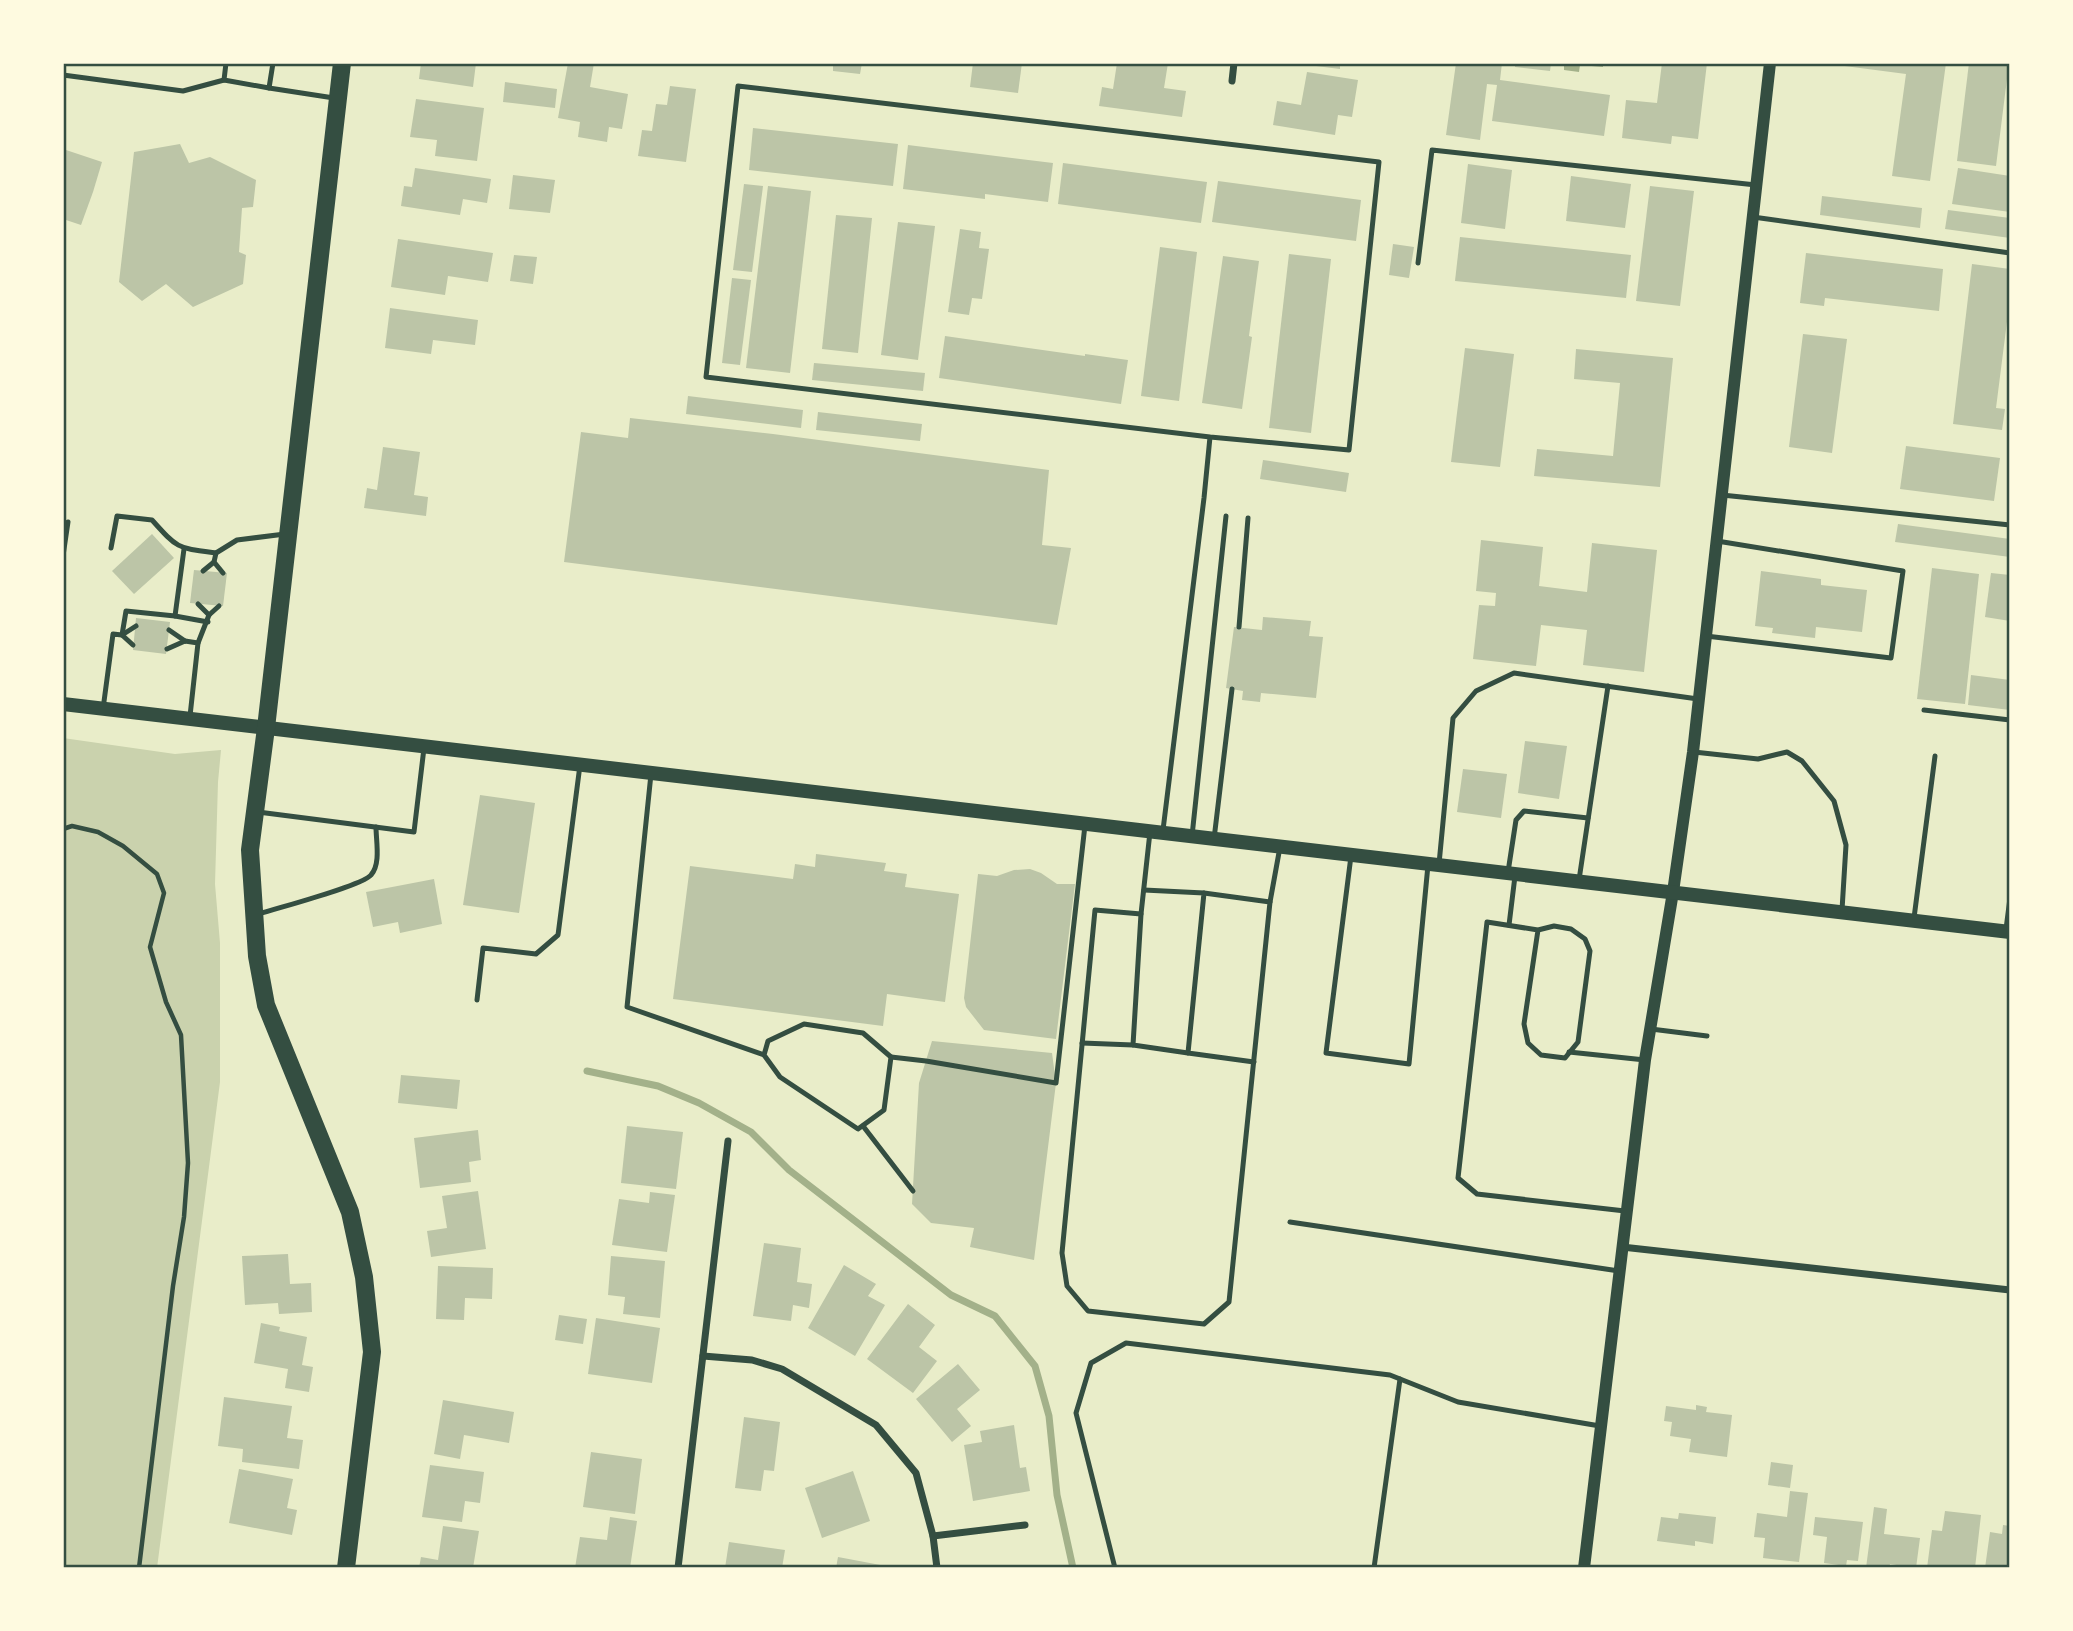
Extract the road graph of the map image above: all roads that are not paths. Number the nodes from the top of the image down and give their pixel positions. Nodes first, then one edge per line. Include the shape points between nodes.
1 (226, 63) edge
2 (273, 63) edge
3 (342, 63) edge
4 (1234, 63) edge
5 (1770, 63) edge
6 (63, 75) edge
7 (224, 80) junction
8 (1232, 82) dead end
9 (269, 88) junction
10 (338, 99) junction
11 (1756, 186) junction
12 (1752, 217) junction
13 (2010, 253) edge
14 (1418, 263) dead end
15 (1210, 437) junction
16 (1721, 495) junction
17 (1226, 516) dead end
18 (1248, 518) dead end
19 (68, 522) dead end
20 (2010, 524) edge
21 (288, 534) junction
22 (1716, 541) junction
23 (111, 548) dead end
24 (184, 549) junction
25 (216, 553) junction
26 (63, 556) edge
27 (214, 562) junction
28 (202, 571) dead end
29 (223, 573) dead end
30 (198, 604) dead end
31 (219, 606) dead end
32 (175, 616) junction
33 (208, 618) junction
34 (136, 626) dead end
35 (1239, 627) dead end
36 (169, 629) dead end
37 (122, 635) junction
38 (1706, 636) junction
39 (185, 641) junction
40 (198, 643) junction
41 (133, 645) dead end
42 (167, 649) dead end
43 (1608, 686) junction
44 (1232, 689) dead end
45 (1698, 699) junction
46 (63, 704) edge
47 (103, 709) junction
48 (1924, 710) dead end
49 (190, 719) junction
50 (2010, 720) edge
51 (266, 728) junction
52 (424, 747) junction
53 (1693, 752) junction
54 (1935, 756) dead end
55 (580, 765) junction
56 (651, 774) junction
57 (255, 811) junction
58 (1588, 818) junction
59 (1085, 825) junction
60 (376, 827) junction
61 (1156, 833) junction
62 (1192, 837) junction
63 (1214, 839) junction
64 (1280, 847) junction
65 (1351, 856) junction
66 (1433, 866) junction
67 (1511, 875) junction
68 (1579, 882) junction
69 (1144, 890) junction
70 (1673, 892) junction
71 (1204, 893) junction
72 (2010, 898) edge
73 (1270, 902) junction
74 (1842, 913) junction
75 (1141, 914) junction
76 (254, 915) junction
77 (1914, 921) junction
78 (1509, 925) junction
79 (1538, 930) junction
80 (2008, 932) edge
81 (477, 1000) dead end
82 (1651, 1029) junction
83 (1707, 1036) dead end
84 (1082, 1043) junction
85 (1133, 1045) junction
86 (1569, 1052) junction
87 (1188, 1053) junction
88 (764, 1055) junction
89 (891, 1058) junction
90 (1646, 1060) junction
91 (1254, 1062) junction
92 (863, 1126) junction
93 (728, 1141) dead end
94 (913, 1191) dead end
95 (1626, 1211) junction
96 (1290, 1222) dead end
97 (1622, 1247) junction
98 (1619, 1271) junction
99 (2010, 1290) edge
100 (703, 1356) junction
101 (1400, 1380) junction
102 (1600, 1426) junction
103 (1025, 1525) dead end
104 (933, 1536) junction
105 (346, 1568) edge
106 (678, 1568) edge
107 (937, 1568) edge
108 (1115, 1568) edge
109 (1374, 1568) edge
110 (1584, 1568) edge

1 - 7 lane
2 - 9 lane
3 - 10 main road
4 - 8 street
5 - 11 street
6 - 7 lane via 183,91
7 - 9 lane
9 - 10 lane
10 - 21 main road
11 - 12 street
11 - 14 lane via 1432,150
12 - 13 lane
12 - 16 street
15 - 15 lane via 1349,450 1379,162 738,86 706,377
15 - 61 lane
16 - 20 lane
16 - 22 street
17 - 62 lane
18 - 35 lane
19 - 26 lane
21 - 25 lane via 237,540
21 - 51 main road
22 - 38 street
22 - 38 lane via 1903,571 1892,657
23 - 24 lane via 117,516 152,520 173,544
24 - 25 lane
24 - 32 lane
25 - 27 lane
27 - 28 lane
27 - 29 lane
30 - 33 lane
31 - 33 lane
32 - 33 lane
32 - 37 lane via 126,611
33 - 40 lane
34 - 37 lane
36 - 39 lane
37 - 41 lane
37 - 47 lane via 113,634
38 - 45 street
39 - 40 lane
39 - 42 lane
40 - 49 lane
43 - 45 lane
43 - 58 lane
43 - 66 lane via 1514,673 1476,691 1453,719
44 - 63 lane
45 - 53 street
46 - 47 main road
47 - 49 main road
48 - 50 lane
49 - 51 main road
51 - 52 main road
51 - 57 main road
52 - 55 main road
52 - 60 lane via 414,832
53 - 70 street
53 - 74 lane via 1758,759 1787,752 1802,761 1834,801 1846,845
54 - 77 lane
55 - 56 main road
55 - 81 lane via 558,934 536,954 484,948
56 - 59 main road
56 - 88 lane via 627,1007
57 - 60 lane
57 - 76 main road via 250,850
58 - 67 lane via 1524,811 1516,820
58 - 68 lane
59 - 61 main road
59 - 89 lane via 1056,1083
60 - 76 lane via 372,875
61 - 62 main road
61 - 69 lane
62 - 63 main road
63 - 64 main road
64 - 65 main road
64 - 73 lane
65 - 66 main road
65 - 66 lane via 1326,1053 1409,1064
66 - 67 main road
67 - 68 main road
67 - 78 lane
68 - 70 main road
69 - 71 lane
69 - 75 lane
70 - 74 main road
70 - 82 street
71 - 73 lane
71 - 87 lane
72 - 80 lane
73 - 91 lane
74 - 77 main road
75 - 84 lane via 1095,910
75 - 85 lane
76 - 105 main road via 266,1004 350,1212 364,1276 372,1352
77 - 80 main road
78 - 79 lane
78 - 95 lane via 1487,922 1458,1178 1477,1194
79 - 86 lane via 1524,1024 1528,1043 1541,1055 1565,1058
79 - 86 lane via 1571,929 1585,939 1590,951 1578,1042
82 - 83 lane
82 - 90 street
84 - 85 lane
84 - 91 lane via 1062,1253 1067,1286 1088,1311 1205,1324 1229,1302
85 - 87 lane
86 - 90 lane
87 - 91 lane
88 - 89 lane via 768,1041 804,1024 863,1033
88 - 92 lane via 780,1077 858,1129
89 - 92 lane via 884,1110
90 - 95 street
92 - 94 lane
93 - 100 street
95 - 97 street
96 - 98 lane
97 - 98 street
97 - 99 street
98 - 102 street
100 - 104 street via 752,1360 782,1369 876,1425 916,1473
100 - 106 street
101 - 102 lane via 1458,1402
101 - 108 lane via 1390,1375 1126,1343 1091,1363 1076,1413
101 - 109 lane
102 - 110 street
103 - 104 street
104 - 107 street

